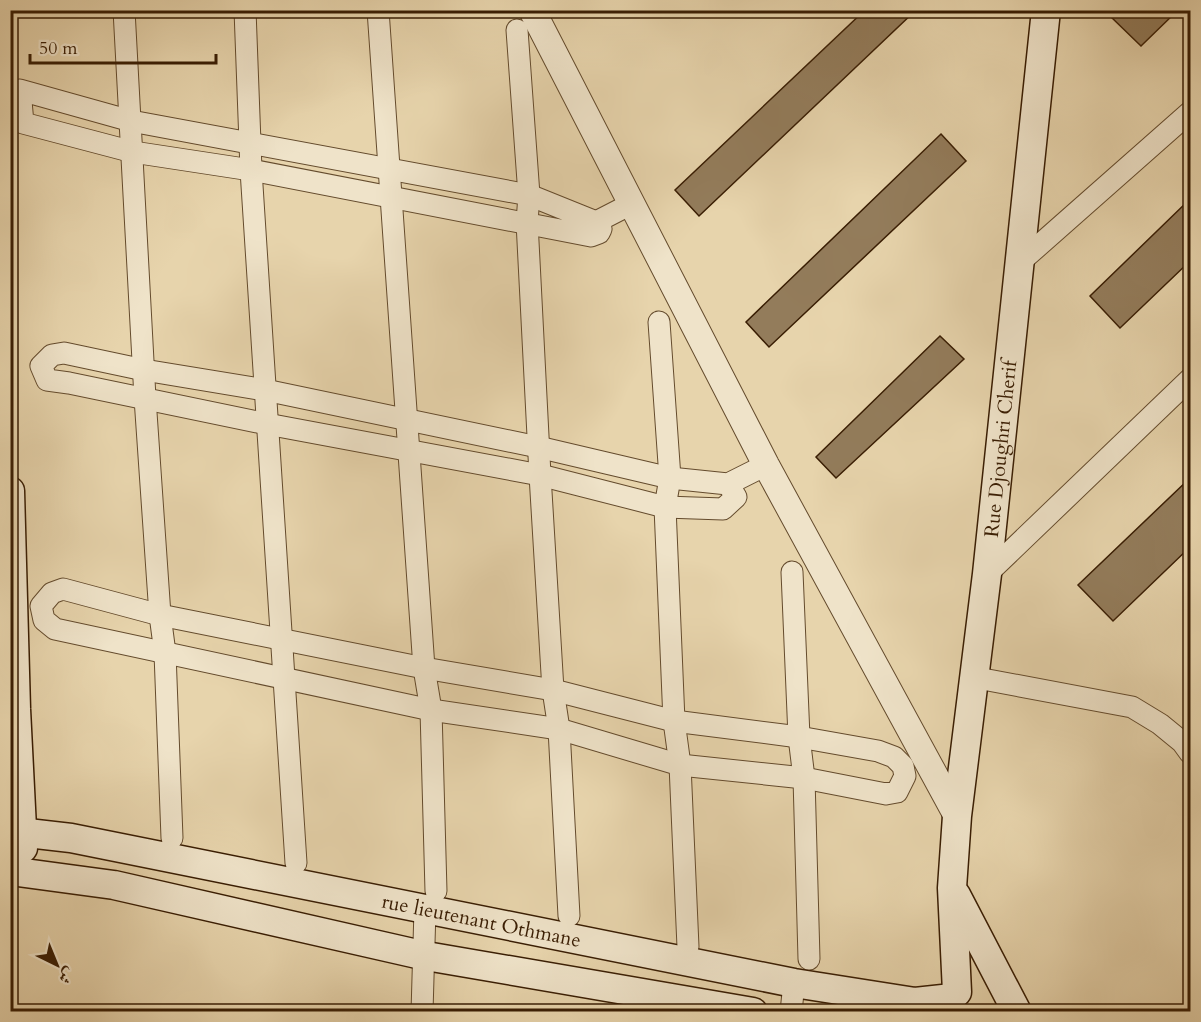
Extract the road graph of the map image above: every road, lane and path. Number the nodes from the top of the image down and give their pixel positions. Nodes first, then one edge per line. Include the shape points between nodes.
1 (124, 10) edge
2 (245, 10) edge
3 (378, 10) edge
4 (1046, 10) edge
5 (525, 20) edge
6 (1191, 112) edge
7 (131, 121) junction
8 (251, 144) junction
9 (133, 152) junction
10 (389, 169) junction
11 (251, 170) junction
12 (529, 195) junction
13 (392, 199) junction
14 (630, 204) junction
15 (527, 222) junction
16 (596, 222) junction
17 (1019, 263) junction
18 (659, 322) dead end
19 (144, 370) junction
20 (1191, 379) edge
21 (265, 390) junction
22 (145, 399) junction
23 (407, 422) junction
24 (267, 424) junction
25 (538, 447) junction
26 (410, 450) junction
27 (766, 465) junction
28 (540, 475) junction
29 (670, 478) junction
30 (729, 484) junction
31 (10, 491) edge
32 (665, 507) junction
33 (792, 572) dead end
34 (987, 574) junction
35 (160, 615) junction
36 (281, 640) junction
37 (165, 653) junction
38 (424, 668) junction
39 (972, 676) junction
40 (284, 679) junction
41 (553, 690) junction
42 (431, 710) junction
43 (674, 721) junction
44 (559, 729) junction
45 (799, 737) junction
46 (1191, 753) edge
47 (680, 765) junction
48 (804, 778) junction
49 (957, 816) junction
50 (16, 831) edge
51 (172, 838) dead end
52 (296, 863) dead end
53 (17, 871) edge
54 (952, 888) junction
55 (430, 900) junction
56 (569, 916) dead end
57 (623, 949) junction
58 (676, 953) junction
59 (426, 956) junction
60 (809, 959) dead end
61 (794, 983) junction
62 (619, 1000) edge
63 (952, 1000) edge
64 (659, 1003) edge
65 (1015, 1005) edge
66 (422, 1011) edge
67 (753, 1011) edge
68 (790, 1011) edge

1 - 7 street
2 - 8 street
3 - 10 street
4 - 17 main road, Rue Djoughri Cherif
5 - 12 street
5 - 14 street
6 - 17 street
7 - 8 street
7 - 9 street
7 - 9 street via 20,90 23,123
8 - 10 street
8 - 11 street
9 - 11 street
9 - 19 street
10 - 12 street
10 - 13 street
11 - 13 street
11 - 21 street
12 - 15 street
12 - 16 street
13 - 15 street
13 - 23 street
14 - 16 street
14 - 27 street
15 - 16 street via 591,236 601,229
15 - 25 street
17 - 34 main road, Rue Djoughri Cherif
18 - 29 street
19 - 21 street
19 - 22 street
19 - 22 street via 64,353 52,355 41,366 47,380
20 - 34 street
21 - 23 street
21 - 24 street
22 - 24 street
22 - 35 street
23 - 25 street
23 - 26 street
24 - 26 street
24 - 36 street
25 - 28 street
25 - 29 street
26 - 28 street
26 - 38 street
27 - 30 street
27 - 49 street
28 - 32 street
28 - 41 street
29 - 30 street
29 - 32 street
30 - 32 street via 736,497 723,509
31 - 50 main road
32 - 43 street
33 - 45 street
34 - 39 main road, Rue Djoughri Cherif
35 - 36 street
35 - 37 street
35 - 37 street via 63,589 52,593 41,606 44,620 55,629
36 - 38 street
36 - 40 street
37 - 40 street
37 - 51 street
38 - 41 street
38 - 42 street
39 - 46 street via 1132,707 1160,724
39 - 49 main road, Rue Djoughri Cherif
40 - 42 street
40 - 52 street
41 - 43 street
41 - 44 street
42 - 44 street
42 - 55 street
43 - 45 street
43 - 47 street
44 - 47 street
44 - 56 street
45 - 48 street
45 - 48 street via 878,751 903,766 905,776 897,792 886,794
47 - 48 street
47 - 58 street
48 - 60 street
49 - 54 main road, Rue Djoughri Cherif
50 - 53 main road
50 - 55 main road, rue lieutenant Othmane via 71,837
53 - 59 main road via 114,885
54 - 63 main road, Rue Djoughri Cherif
54 - 65 main road
55 - 57 main road, rue lieutenant Othmane
55 - 59 street
57 - 58 main road, rue lieutenant Othmane
57 - 62 main road
58 - 61 main road, rue lieutenant Othmane
58 - 64 main road
59 - 62 main road
59 - 66 street
61 - 63 main road, rue lieutenant Othmane via 915,1002
61 - 68 street
62 - 64 main road
63 - 65 main road, rue lieutenant Othmane via 968,985 981,982
64 - 67 main road

